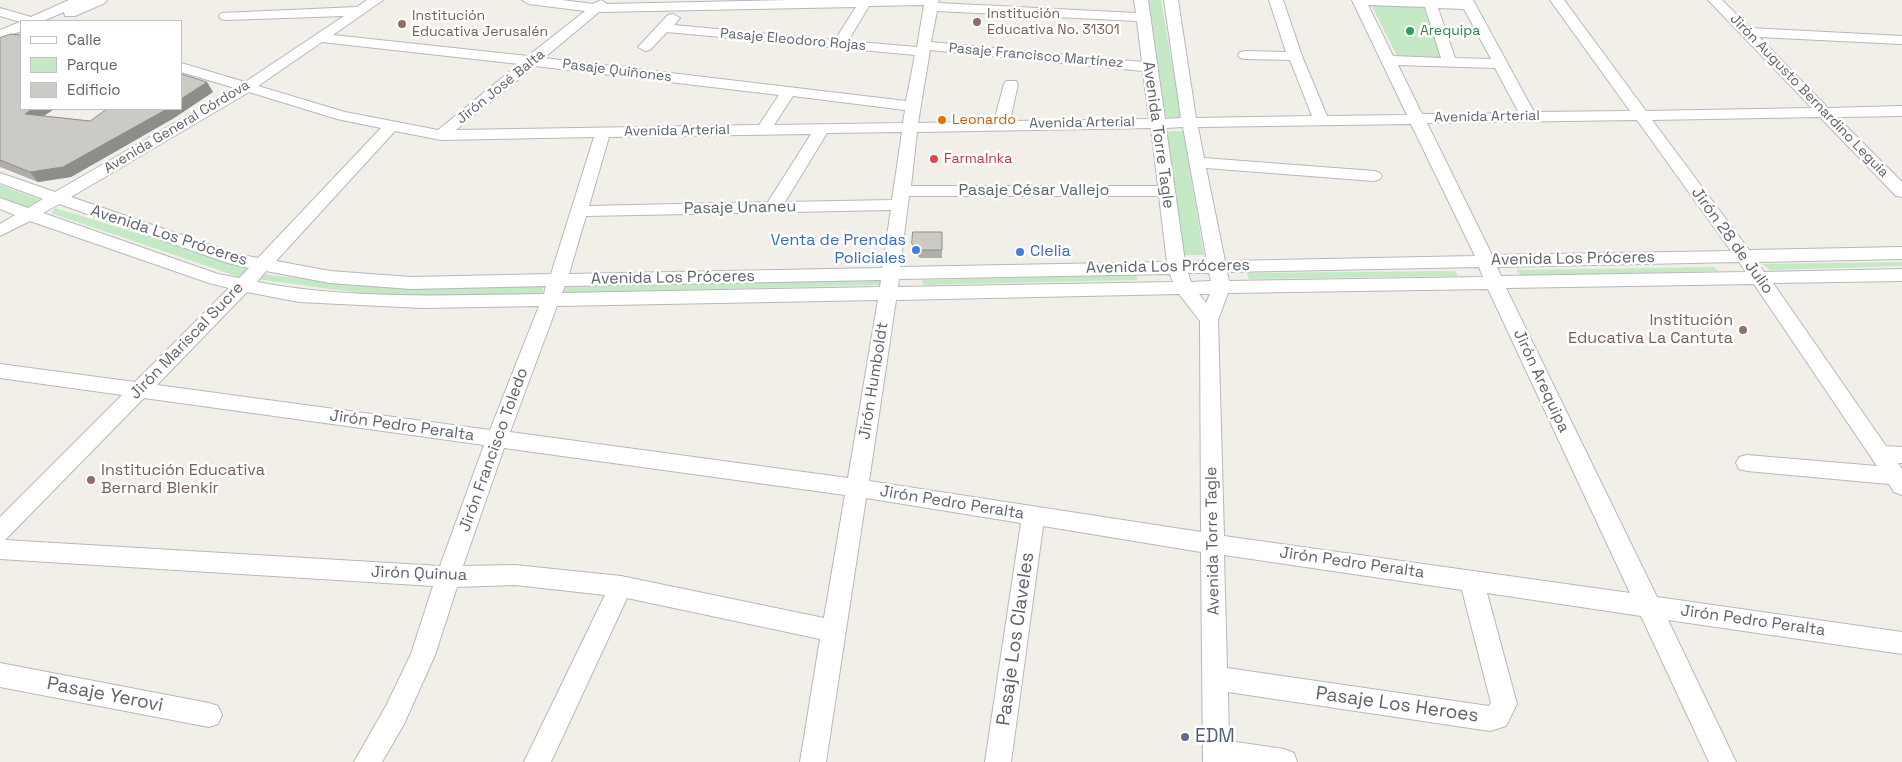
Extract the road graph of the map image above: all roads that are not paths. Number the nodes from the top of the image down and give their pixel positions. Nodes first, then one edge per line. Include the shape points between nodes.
1 (80, 0) edge
2 (100, 0) edge
3 (376, 0) edge
4 (529, 0) edge
5 (1141, 0) edge
6 (1171, 0) edge
7 (1276, 0) edge
8 (1359, 0) edge
9 (1558, 0) edge
10 (1715, 0) edge
11 (865, 2) junction
12 (1468, 2) edge
13 (724, 3) edge
14 (932, 3) edge
15 (1430, 3) junction
16 (601, 4) edge
17 (784, 4) junction
18 (685, 6) junction
19 (0, 12) edge
20 (359, 12) junction
21 (226, 16) dead end
22 (1143, 17) junction
23 (28, 20) edge
24 (33, 20) edge
25 (54, 20) edge
26 (20, 26) edge
27 (664, 28) junction
28 (1747, 32) junction
29 (0, 35) edge
30 (20, 35) edge
31 (760, 37) junction
32 (319, 38) junction
33 (1900, 40) dead end
34 (0, 44) edge
35 (838, 44) junction
36 (645, 47) dead end
37 (924, 49) junction
38 (1245, 55) dead end
39 (1295, 56) junction
40 (1388, 60) junction
41 (532, 61) junction
42 (1449, 62) junction
43 (1500, 64) junction
44 (1148, 66) junction
45 (182, 67) edge
46 (1011, 84) dead end
47 (247, 86) junction
48 (789, 91) junction
49 (913, 106) junction
50 (1902, 110) edge
51 (1824, 112) junction
52 (1641, 114) junction
53 (1528, 116) junction
54 (1416, 118) junction
55 (1321, 119) junction
56 (1189, 121) junction
57 (1158, 122) junction
58 (1001, 125) junction
59 (392, 126) junction
60 (911, 126) junction
61 (822, 128) junction
62 (764, 129) junction
63 (604, 132) junction
64 (441, 135) junction
65 (1197, 162) junction
66 (1374, 176) dead end
67 (0, 178) edge
68 (1167, 191) junction
69 (1902, 192) edge
70 (58, 198) junction
71 (901, 198) junction
72 (0, 202) edge
73 (773, 208) junction
74 (579, 211) junction
75 (31, 214) junction
76 (0, 232) edge
77 (1902, 253) edge
78 (1743, 255) junction
79 (1486, 261) junction
80 (261, 266) junction
81 (1218, 266) junction
82 (1176, 267) junction
83 (1902, 275) edge
84 (1759, 278) junction
85 (1494, 282) junction
86 (890, 283) junction
87 (243, 285) junction
88 (1184, 288) junction
89 (1221, 288) junction
90 (554, 290) junction
91 (1209, 320) junction
92 (0, 371) edge
93 (139, 390) junction
94 (496, 439) junction
95 (1881, 454) junction
96 (1902, 455) edge
97 (1747, 463) dead end
98 (1898, 481) edge
99 (857, 488) junction
100 (1033, 516) junction
101 (0, 532) edge
102 (1214, 544) junction
103 (0, 549) edge
104 (448, 577) junction
105 (1471, 580) junction
106 (621, 586) junction
107 (1648, 605) junction
108 (834, 631) junction
109 (1902, 642) edge
110 (0, 675) edge
111 (1215, 678) junction
112 (209, 715) dead end
113 (1216, 757) edge
114 (367, 762) edge
115 (537, 762) edge
116 (813, 762) edge
117 (998, 762) edge
118 (1284, 762) edge
119 (1723, 762) edge

1 - 24 street
2 - 25 street
3 - 20 street, Avenida General Córdova
4 - 16 street
5 - 22 street, Avenida Torre Tagle
6 - 56 street, Avenida Torre Tagle
7 - 39 street
8 - 15 street
8 - 40 street, Jirón Arequipa
9 - 52 street, Jirón 28 de Julio
10 - 28 street, Jirón Augusto Bernardino Leguia
11 - 14 street
11 - 17 street
11 - 35 street
12 - 15 street
12 - 43 street
13 - 17 street
13 - 18 street
14 - 22 street
14 - 37 street, Jirón Humboldt
15 - 42 street
16 - 18 street
16 - 41 street, Jirón José Balta
17 - 31 street
18 - 27 street
19 - 23 street
20 - 21 street
20 - 32 street, Avenida General Córdova
22 - 44 street, Avenida Torre Tagle
26 - 29 street
27 - 31 street, Pasaje Eleodoro Rojas
27 - 36 street
28 - 33 street
28 - 51 street, Jirón Augusto Bernardino Leguia
30 - 34 street
31 - 35 street, Pasaje Eleodoro Rojas
32 - 41 street, Pasaje Quiñones
32 - 47 street, Avenida General Córdova
35 - 37 street, Pasaje Eleodoro Rojas
37 - 44 street, Pasaje Francisco Martínez
37 - 49 street, Jirón Humboldt
38 - 39 street
39 - 55 street
40 - 42 street
40 - 54 street, Jirón Arequipa
41 - 48 street, Pasaje Quiñones
41 - 64 street, Jirón José Balta
42 - 43 street
43 - 53 street
44 - 57 street, Avenida Torre Tagle
45 - 47 street, Avenida Arterial
46 - 58 street
47 - 59 street, Avenida Arterial via 342,116
47 - 70 street, Avenida General Córdova
48 - 49 street, Pasaje Quiñones
48 - 62 street
49 - 60 street, Jirón Humboldt
50 - 51 street, Avenida Arterial
51 - 52 street, Avenida Arterial
51 - 69 street, Jirón Augusto Bernardino Leguia
52 - 53 street, Avenida Arterial
52 - 78 street, Jirón 28 de Julio
53 - 54 street, Avenida Arterial
54 - 55 street, Avenida Arterial
54 - 79 street, Jirón Arequipa
55 - 56 street, Avenida Arterial
56 - 57 street, Avenida Arterial
56 - 65 street, Avenida Torre Tagle
57 - 58 street, Avenida Arterial
57 - 68 street, Avenida Torre Tagle
58 - 60 street, Avenida Arterial
59 - 64 street, Avenida Arterial
59 - 80 street, Jirón Mariscal Sucre
60 - 61 street, Avenida Arterial
60 - 71 street, Jirón Humboldt
61 - 62 street, Avenida Arterial
61 - 73 street
62 - 63 street, Avenida Arterial
63 - 64 street, Avenida Arterial
63 - 74 street, Jirón Francisco Toledo
65 - 66 street
65 - 81 street, Avenida Torre Tagle
67 - 70 street, Avenida Los Próceres
68 - 71 street, Pasaje César Vallejo
68 - 82 street, Avenida Torre Tagle
70 - 75 street, Avenida General Córdova
70 - 80 street, Avenida Los Próceres via 234,260
71 - 73 street, Pasaje Unaneu
71 - 86 street, Jirón Humboldt
72 - 75 street, Avenida Los Próceres
73 - 74 street, Pasaje Unaneu
74 - 90 street, Jirón Francisco Toledo
75 - 76 street, Avenida General Córdova
75 - 87 street, Avenida Los Próceres via 214,279
77 - 78 street, Avenida Los Próceres
78 - 79 street, Avenida Los Próceres
78 - 84 street, Jirón 28 de Julio
79 - 81 street, Avenida Los Próceres
79 - 85 street, Jirón Arequipa
80 - 87 street, Jirón Mariscal Sucre
80 - 90 street, Avenida Los Próceres via 330,277
81 - 82 street, Avenida Los Próceres
81 - 89 street, Avenida Torre Tagle
82 - 86 street, Avenida Los Próceres
82 - 88 street, Avenida Torre Tagle
83 - 84 street, Avenida Los Próceres
84 - 85 street, Avenida Los Próceres
84 - 95 street, Jirón 28 de Julio
85 - 89 street, Avenida Los Próceres
85 - 107 street, Jirón Arequipa
86 - 88 street, Avenida Los Próceres
86 - 90 street, Avenida Los Próceres
86 - 99 street, Jirón Humboldt
87 - 90 street, Avenida Los Próceres via 299,296 422,302
87 - 93 street, Jirón Mariscal Sucre
88 - 89 street, Avenida Los Próceres
88 - 91 street, Avenida Torre Tagle
89 - 91 street, Avenida Torre Tagle
90 - 94 street, Jirón Francisco Toledo
91 - 102 street, Avenida Torre Tagle
92 - 93 street, Jirón Pedro Peralta
93 - 94 street, Jirón Pedro Peralta
93 - 101 street, Jirón Mariscal Sucre
94 - 99 street, Jirón Pedro Peralta
94 - 104 street, Jirón Francisco Toledo
95 - 96 street
95 - 98 street, Jirón 28 de Julio
97 - 98 street
99 - 100 street, Jirón Pedro Peralta
99 - 108 street, Jirón Humboldt
100 - 102 street, Jirón Pedro Peralta
100 - 117 street, Pasaje Los Claveles
102 - 105 street, Jirón Pedro Peralta
102 - 111 street, Avenida Torre Tagle
103 - 104 street, Jirón Quinua
104 - 106 street, Jirón Quinua via 515,574
104 - 114 street, Jirón Francisco Toledo via 423,655 395,715
105 - 107 street, Jirón Pedro Peralta
105 - 111 street, Pasaje Los Heroes via 1504,704 1497,717
106 - 108 street, Jirón Quinua
106 - 115 street
107 - 109 street, Jirón Pedro Peralta
107 - 119 street, Jirón Arequipa
108 - 116 street, Jirón Humboldt
110 - 112 street, Pasaje Yerovi
111 - 113 street, Avenida Torre Tagle
113 - 118 street

